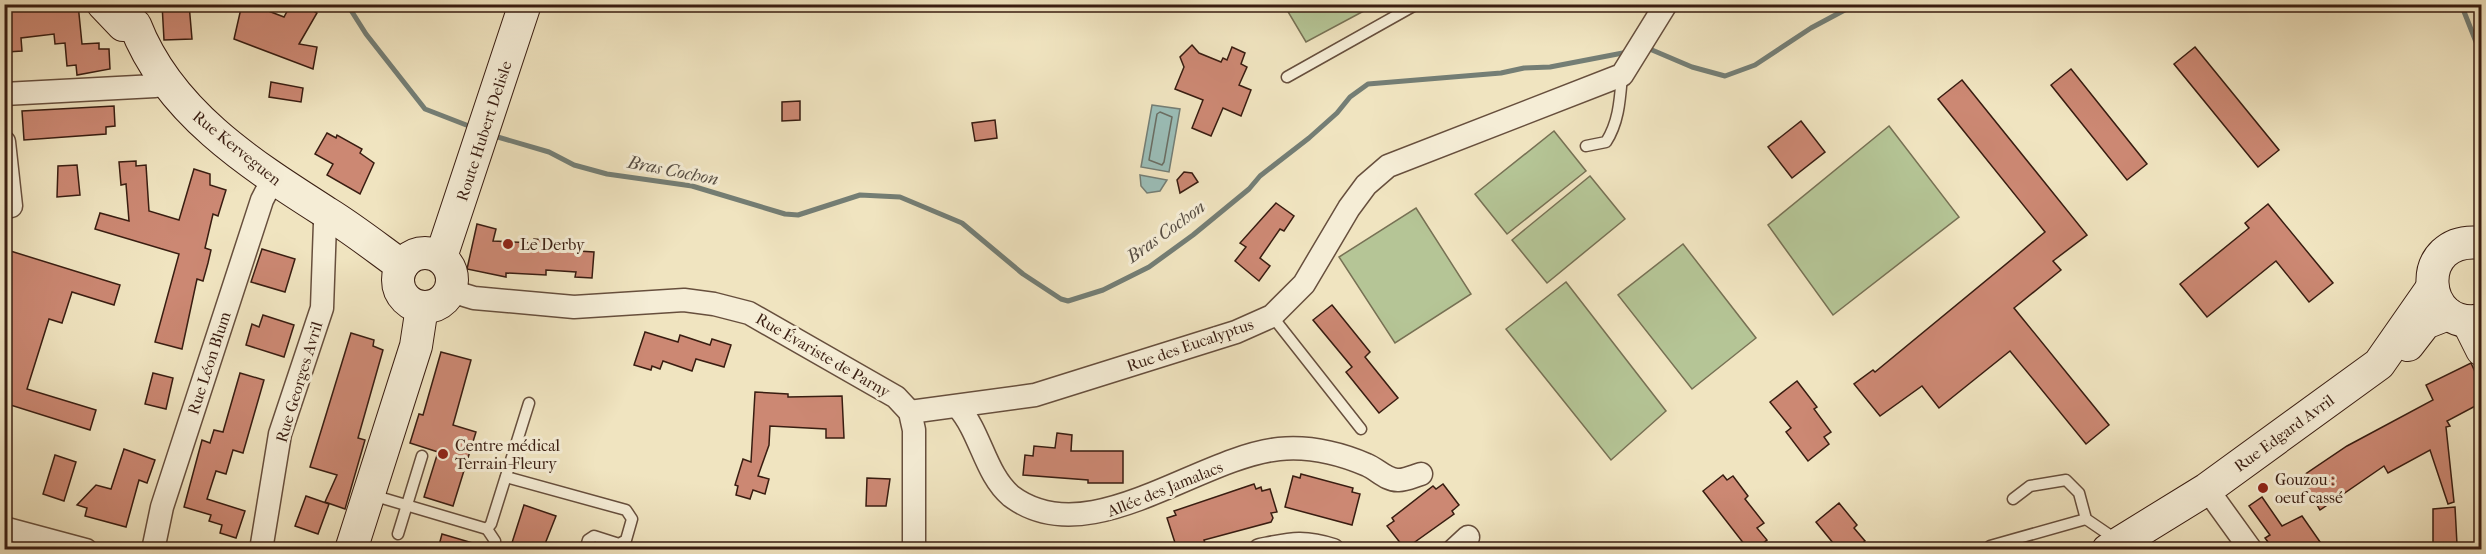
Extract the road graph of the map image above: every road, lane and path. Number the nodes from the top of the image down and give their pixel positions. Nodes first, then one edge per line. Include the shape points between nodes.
1 (103, 4) edge
2 (525, 4) edge
3 (1417, 4) edge
4 (1666, 4) edge
5 (135, 15) edge
6 (1628, 66) junction
7 (1287, 77) dead end
8 (166, 80) junction
9 (4, 94) edge
10 (4, 142) edge
11 (1586, 146) dead end
12 (273, 179) junction
13 (11, 206) dead end
14 (330, 215) junction
15 (2481, 243) edge
16 (441, 257) junction
17 (402, 266) junction
18 (2432, 288) junction
19 (451, 291) junction
20 (422, 307) junction
21 (1272, 316) junction
22 (2466, 319) edge
23 (2481, 350) edge
24 (529, 403) dead end
25 (958, 407) junction
26 (910, 412) junction
27 (1361, 429) dead end
28 (422, 456) dead end
29 (1421, 474) dead end
30 (506, 477) junction
31 (369, 494) junction
32 (2213, 496) junction
33 (2013, 499) dead end
34 (407, 505) junction
35 (2086, 519) junction
36 (4, 528) edge
37 (487, 529) junction
38 (398, 534) dead end
39 (86, 549) edge
40 (153, 549) edge
41 (261, 549) edge
42 (351, 549) edge
43 (492, 549) edge
44 (585, 549) edge
45 (914, 549) edge
46 (1260, 549) edge
47 (1333, 549) edge
48 (1986, 549) edge
49 (2110, 549) edge
50 (2142, 549) edge
51 (2251, 549) edge

1 - 5 street, Rue Kerveguen via 123,25
2 - 16 street, Route Hubert Delisle
3 - 7 lane
4 - 6 street
5 - 8 street, Rue Kerveguen via 142,44
6 - 11 lane via 1612,133 1606,142
6 - 21 street, Rue des Eucalyptus via 1388,166 1366,185 1349,208 1304,285
8 - 9 street via 155,86
8 - 12 street, Rue Kerveguen via 204,124
10 - 13 street
12 - 14 street, Rue Kerveguen
12 - 40 street, Rue Léon Blum via 262,200 162,507
14 - 17 street, Rue Kerveguen
14 - 41 street, Rue Georges Avril via 325,223 322,308 280,434
15 - 18 street via 2457,244 2445,251 2436,262
16 - 17 street via 424,252 415,254
16 - 19 street via 452,272
17 - 20 street via 398,283 401,292
18 - 22 street via 2435,298
18 - 32 street, Rue Edgard Avril via 2379,364
19 - 20 street via 439,304
19 - 26 street, Rue Évariste de Parny via 474,298 574,308 684,300 749,313 896,397
20 - 31 street via 416,346
21 - 25 street, Rue des Eucalyptus via 1236,332 1035,395
21 - 27 lane
22 - 23 street
22 - 32 street, Rue Edgard Avril via 2425,323 2415,333 2392,379
24 - 30 lane
25 - 26 street, Rue des Eucalyptus
25 - 29 street, Allée des Jamalacs via 971,421 995,476 1009,495 1024,506 1058,519 1114,512 1245,457 1278,449 1314,448 1368,465 1398,481
26 - 45 street via 914,430
28 - 34 lane
30 - 37 lane
30 - 44 lane via 626,510 632,519 626,540 619,544 594,536
31 - 34 lane
31 - 42 street
32 - 49 street, Rue Edgard Avril
32 - 50 street, Rue Edgard Avril
32 - 51 street
33 - 35 lane via 2030,486 2066,480 2079,493
34 - 37 lane
34 - 38 lane
35 - 48 lane
35 - 49 lane via 2108,534
36 - 39 street
37 - 43 lane via 495,541
46 - 47 street via 1289,543

